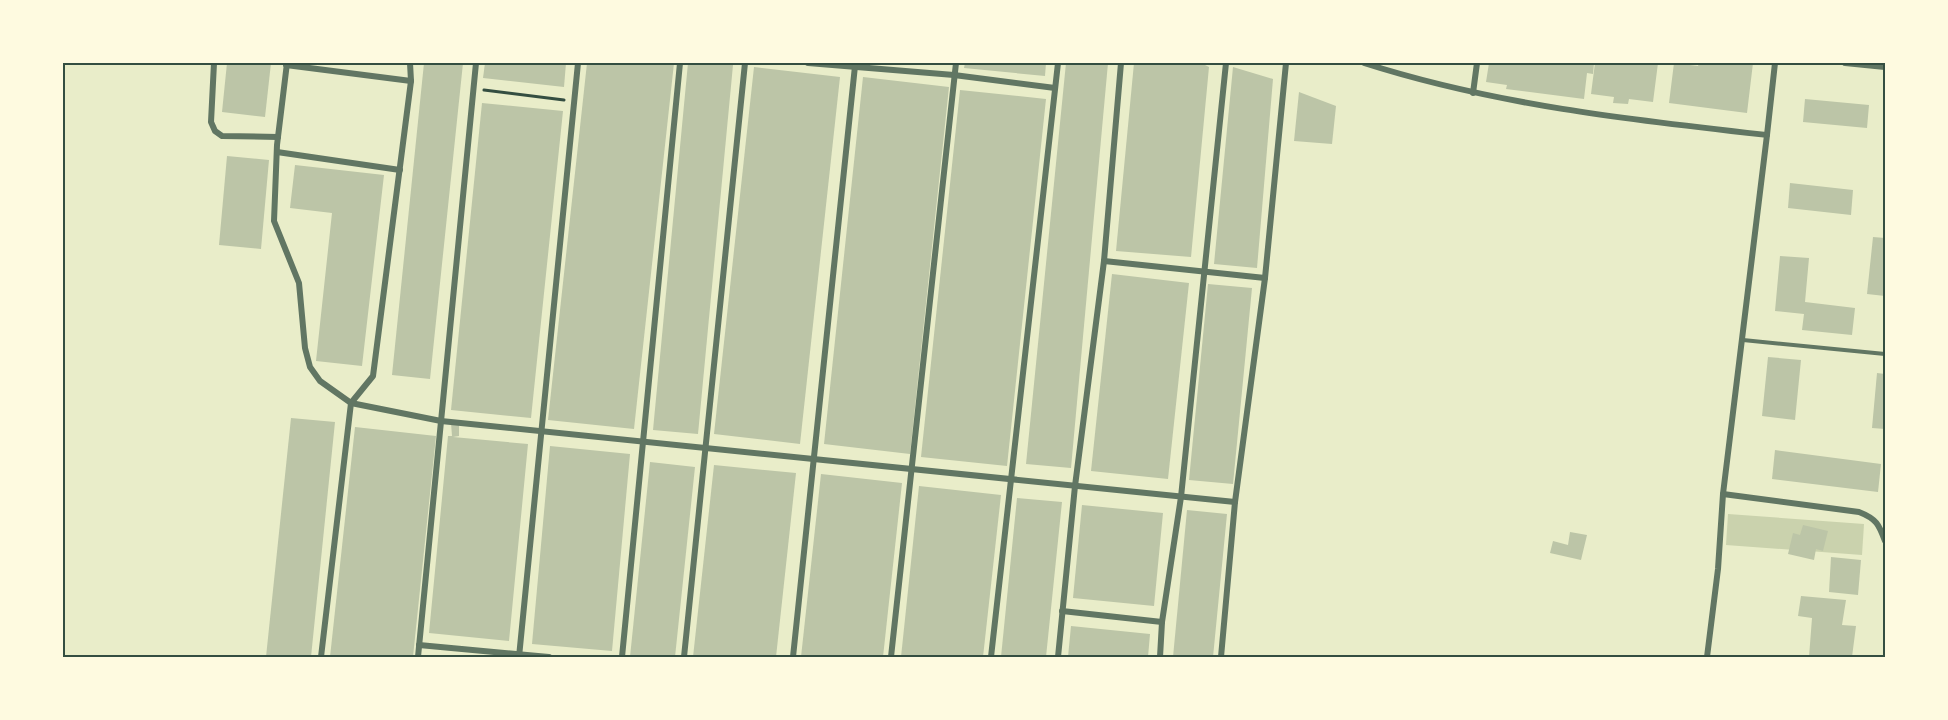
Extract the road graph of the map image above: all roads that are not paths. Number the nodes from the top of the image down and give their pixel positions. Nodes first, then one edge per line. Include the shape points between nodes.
1 (214, 63) edge
2 (410, 63) edge
3 (476, 63) edge
4 (578, 63) edge
5 (680, 63) edge
6 (745, 63) edge
7 (808, 63) edge
8 (956, 63) edge
9 (1058, 63) edge
10 (1121, 63) edge
11 (1226, 63) edge
12 (1286, 63) edge
13 (1364, 63) edge
14 (1477, 63) edge
15 (1774, 63) edge
16 (1845, 63) edge
17 (286, 64) edge
18 (1375, 65) edge
19 (855, 67) junction
20 (1885, 67) edge
21 (954, 75) junction
22 (411, 81) junction
23 (1055, 88) junction
24 (1473, 93) junction
25 (1767, 135) junction
26 (278, 137) junction
27 (277, 152) junction
28 (400, 170) junction
29 (1104, 261) junction
30 (1204, 272) junction
31 (1265, 278) junction
32 (1743, 340) junction
33 (1885, 354) edge
34 (351, 404) junction
35 (441, 421) junction
36 (541, 432) junction
37 (643, 442) junction
38 (706, 448) junction
39 (814, 459) junction
40 (911, 469) junction
41 (1011, 479) junction
42 (1075, 486) junction
43 (1723, 494) junction
44 (1181, 497) junction
45 (1235, 502) junction
46 (1885, 541) edge
47 (1062, 612) junction
48 (1162, 622) junction
49 (419, 645) junction
50 (519, 655) edge
51 (321, 657) edge
52 (418, 657) edge
53 (549, 657) edge
54 (622, 657) edge
55 (684, 657) edge
56 (793, 657) edge
57 (891, 657) edge
58 (991, 657) edge
59 (1058, 657) edge
60 (1160, 657) edge
61 (1221, 657) edge
62 (1707, 657) edge

1 - 26 street via 214,131 222,136
2 - 22 street
3 - 35 street
4 - 36 street
5 - 37 street
6 - 38 street
7 - 19 street
8 - 21 street
9 - 23 street
10 - 29 street
11 - 30 street
12 - 31 street
13 - 18 street
14 - 24 street
15 - 25 street
16 - 20 street
17 - 22 street
17 - 26 street
18 - 24 street
19 - 21 street
19 - 39 street
21 - 23 street
21 - 40 street
22 - 28 street
23 - 41 street
24 - 25 street via 1614,117
25 - 32 street
26 - 27 street
27 - 28 street
27 - 34 street via 274,221 298,283 310,367 320,381
28 - 34 street via 373,376
29 - 30 street
29 - 42 street
30 - 31 street
30 - 44 street
31 - 45 street
32 - 33 lane
32 - 43 street
34 - 35 street
34 - 51 street
35 - 36 street
35 - 49 street
36 - 37 street
36 - 50 street
37 - 38 street
37 - 54 street
38 - 39 street
38 - 55 street
39 - 40 street
39 - 56 street
40 - 41 street
40 - 57 street
41 - 42 street
41 - 58 street
42 - 44 street
42 - 47 street
43 - 46 street via 1859,512 1872,517
43 - 62 street
44 - 45 street
44 - 48 street
45 - 61 street
47 - 48 street
47 - 59 street
48 - 60 street
49 - 50 street
49 - 52 street
50 - 53 street

